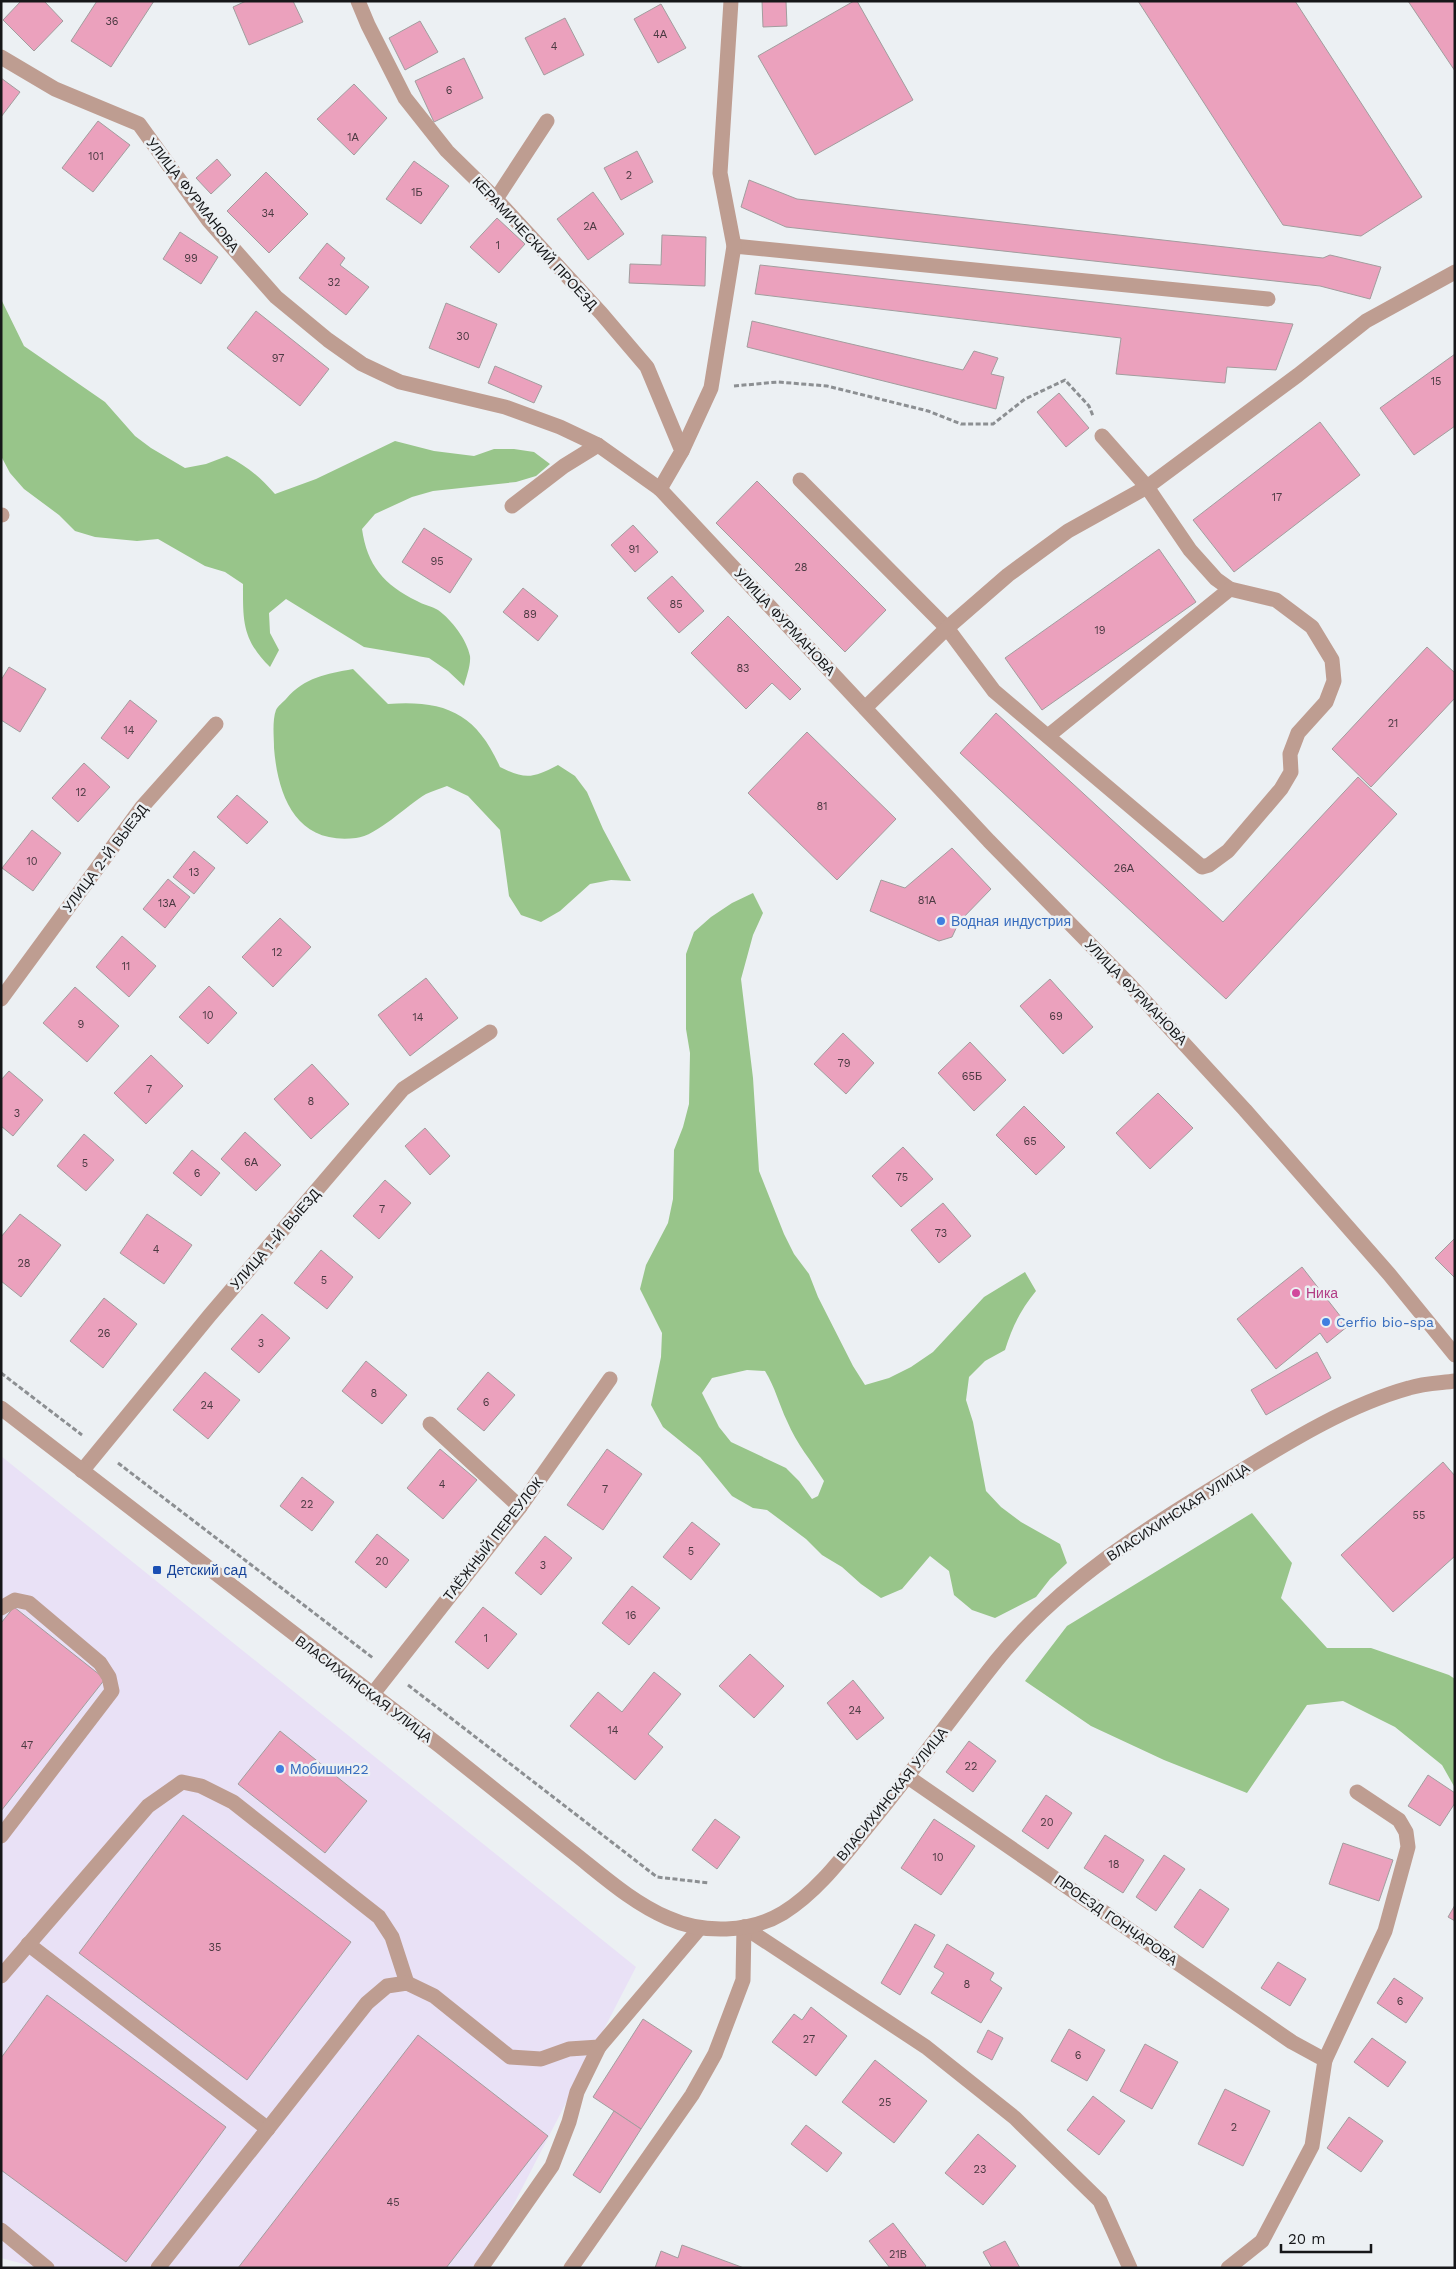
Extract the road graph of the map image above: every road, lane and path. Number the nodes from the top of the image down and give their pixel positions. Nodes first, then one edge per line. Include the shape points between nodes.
1 (358, 1) edge
2 (731, 1) edge
3 (1, 57) edge
4 (546, 120) dead end
5 (496, 199) junction
6 (734, 246) junction
7 (1455, 272) edge
8 (1268, 299) dead end
9 (711, 388) junction
10 (1102, 436) joint
11 (598, 445) junction
12 (682, 452) junction
13 (800, 480) dead end
14 (1147, 486) junction
15 (660, 489) junction
16 (512, 506) dead end
17 (1230, 589) junction
18 (947, 628) junction
19 (865, 708) junction
20 (216, 724) dead end
21 (1048, 736) junction
22 (1, 999) edge
23 (490, 1032) dead end
24 (1455, 1355) edge
25 (1, 1373) edge
26 (610, 1379) dead end
27 (1455, 1380) edge
28 (1, 1408) edge
29 (430, 1424) dead end
30 (100, 1448) junction
31 (82, 1471) junction
32 (520, 1507) junction
33 (1, 1608) edge
34 (390, 1671) junction
35 (372, 1695) junction
36 (908, 1777) junction
37 (1357, 1792) dead end
38 (1, 1836) edge
39 (709, 1883) dead end
40 (744, 1927) junction
41 (699, 1928) junction
42 (28, 1944) junction
43 (1, 1976) edge
44 (407, 1983) junction
45 (598, 2047) junction
46 (1325, 2060) junction
47 (268, 2129) junction
48 (1, 2230) edge
49 (47, 2268) edge
50 (158, 2268) edge
51 (481, 2268) edge
52 (571, 2268) edge
53 (1130, 2268) edge
54 (1228, 2268) edge

1 - 5 street, КЕРАМИЧЕСКИЙ ПРОЕЗД via 405,98 447,151
2 - 6 street via 720,173
3 - 11 street, УЛИЦА ФУРМАНОВА via 55,89 139,124 209,221 276,297 362,364 400,382 505,407
4 - 5 street
5 - 12 street, КЕРАМИЧЕСКИЙ ПРОЕЗД via 647,367
6 - 8 street
6 - 9 street
7 - 14 street via 1366,321
9 - 10 path via 778,382 827,386 928,411 961,424 993,424 1025,399 1065,380 1089,406
9 - 12 street
10 - 14 street
11 - 15 street, УЛИЦА ФУРМАНОВА
11 - 16 street via 564,466
12 - 15 street
13 - 18 street
14 - 17 street via 1190,550 1216,579
14 - 18 street via 1068,531 1008,575
15 - 19 street, УЛИЦА ФУРМАНОВА
17 - 21 street
17 - 21 street via 1276,600 1312,627 1332,660 1334,682 1326,702 1298,733 1290,754 1291,772 1281,789 1228,851 1202,867
18 - 19 street
18 - 21 street via 994,691
19 - 24 street, УЛИЦА ФУРМАНОВА via 1246,1110
20 - 22 street, УЛИЦА 2-Й ВЫЕЗД via 142,807
23 - 30 street, УЛИЦА 1-Й ВЫЕЗД via 403,1089
25 - 30 path
26 - 32 street, ТАЁЖНЫЙ ПЕРЕУЛОК
27 - 36 street, ВЛАСИХИНСКАЯ УЛИЦА via 1411,1387 1350,1411 1283,1445 1167,1516 1105,1559 1044,1610 1000,1657
28 - 31 street, ВЛАСИХИНСКАЯ УЛИЦА
29 - 32 street
30 - 31 street, УЛИЦА 1-Й ВЫЕЗД
30 - 34 path
31 - 35 street, ВЛАСИХИНСКАЯ УЛИЦА
32 - 34 street, ТАЁЖНЫЙ ПЕРЕУЛОК
33 - 38 street via 15,1600 29,1603 100,1663 109,1677 112,1691
34 - 35 street, ТАЁЖНЫЙ ПЕРЕУЛОК
34 - 39 path via 657,1877
35 - 41 street, ВЛАСИХИНСКАЯ УЛИЦА via 630,1897 669,1918
36 - 40 street, ВЛАСИХИНСКАЯ УЛИЦА via 806,1896 780,1916
36 - 46 street, ПРОЕЗД ГОНЧАРОВА via 1292,2042
37 - 46 street via 1399,1820 1406,1832 1408,1847 1385,1931
40 - 41 street, ВЛАСИХИНСКАЯ УЛИЦА
40 - 52 street via 743,1980 715,2054 692,2095
40 - 53 street via 926,2047 1015,2118 1100,2201
41 - 45 street
42 - 43 street
42 - 44 street via 148,1806 182,1782 201,1786 233,1802 379,1917 392,1937
42 - 47 street
44 - 45 street via 434,1996 510,2057 541,2059 568,2049
44 - 47 street via 386,1986 367,2002
45 - 51 street via 577,2092 552,2166
46 - 54 street via 1312,2146 1262,2241
47 - 50 street
48 - 49 street

